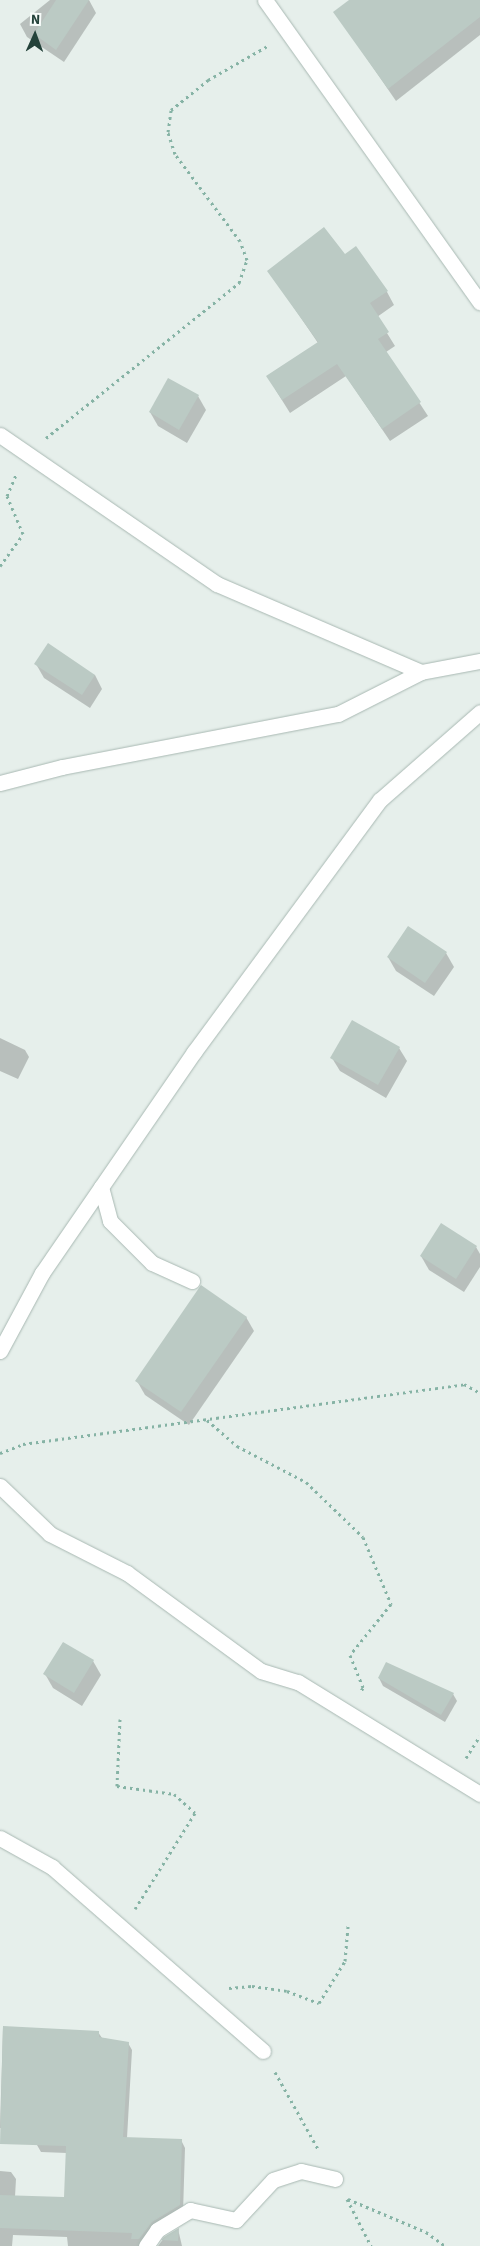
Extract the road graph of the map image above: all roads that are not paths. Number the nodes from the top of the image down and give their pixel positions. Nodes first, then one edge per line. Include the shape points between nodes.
1 (265, 0) edge
2 (480, 302) edge
3 (0, 435) edge
4 (480, 661) edge
5 (421, 672) junction
6 (480, 712) edge
7 (0, 782) edge
8 (101, 1186) junction
9 (192, 1281) dead end
10 (0, 1351) edge
11 (0, 1486) edge
12 (480, 1794) edge
13 (0, 1838) edge
14 (263, 2052) dead end
15 (335, 2179) dead end
16 (146, 2246) edge

1 - 2 street
3 - 5 street via 217,584
4 - 5 street
5 - 7 street via 338,714
6 - 8 street via 380,800 194,1052
8 - 9 street via 110,1221 152,1263
8 - 10 street via 42,1273
11 - 12 street via 50,1534 127,1573 261,1670 298,1682
13 - 14 street via 52,1867
15 - 16 street via 301,2171 273,2180 236,2220 190,2210 157,2230

